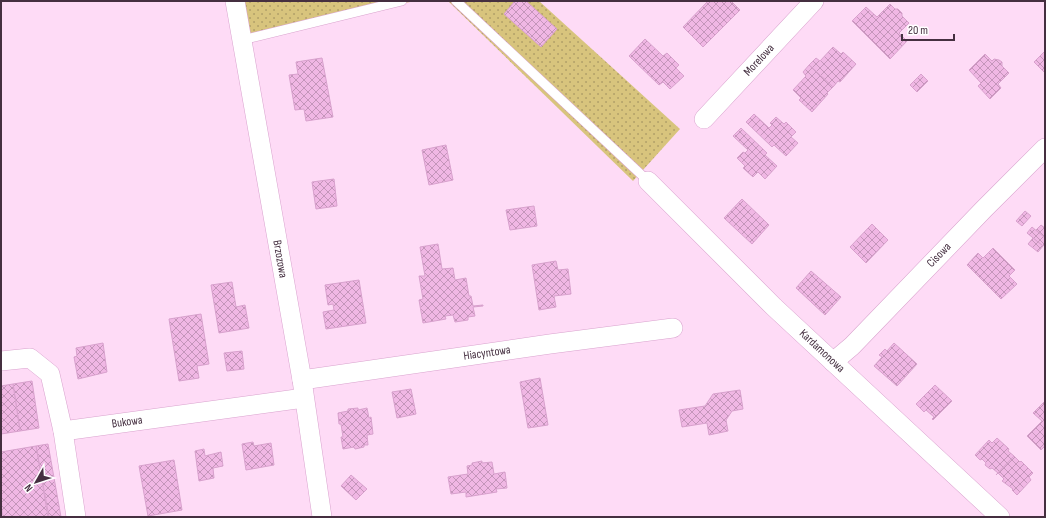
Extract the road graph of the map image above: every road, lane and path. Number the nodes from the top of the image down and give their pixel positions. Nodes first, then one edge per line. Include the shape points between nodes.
1 (235, 1) edge
2 (402, 1) edge
3 (456, 1) edge
4 (814, 1) edge
5 (242, 40) junction
6 (704, 119) dead end
7 (1045, 148) edge
8 (648, 181) joint
9 (673, 328) dead end
10 (1, 361) edge
11 (833, 362) junction
12 (303, 389) junction
13 (62, 431) junction
14 (76, 517) edge
15 (322, 517) edge
16 (1000, 517) edge

1 - 5 street, Brzozowa
2 - 5 lane
3 - 8 lane
4 - 6 street, Morelowa
5 - 12 street, Brzozowa
7 - 11 street, Cisowa via 852,346
8 - 11 street, Kardamonowa
9 - 12 street, Hiacyntowa via 550,344
10 - 13 street via 30,358 50,374
11 - 16 street, Kardamonowa
12 - 13 street, Bukowa
12 - 15 street, Brzozowa
13 - 14 street

